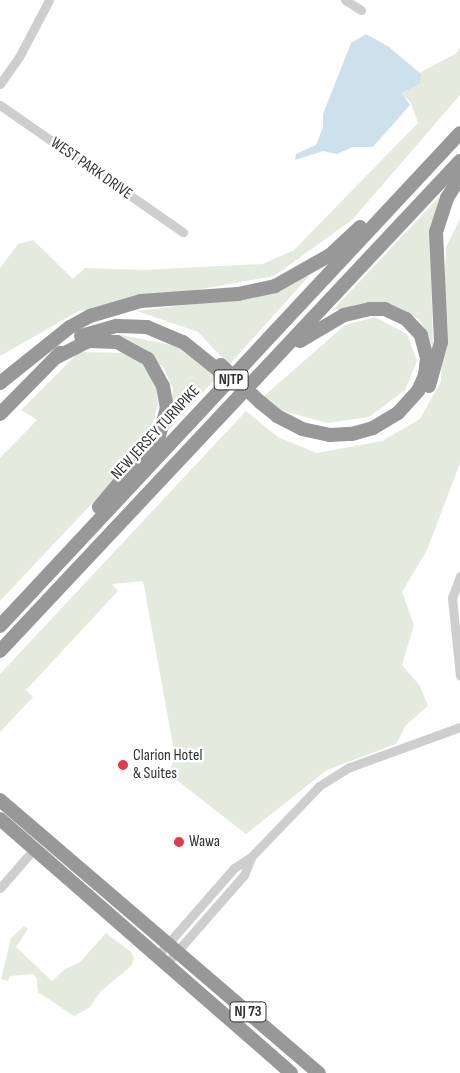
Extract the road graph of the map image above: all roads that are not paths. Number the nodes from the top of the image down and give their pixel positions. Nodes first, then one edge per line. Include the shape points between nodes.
1 (49, 0) edge
2 (346, 0) edge
3 (361, 10) dead end
4 (0, 84) edge
5 (0, 105) edge
6 (460, 121) edge
7 (460, 133) edge
8 (460, 161) edge
9 (460, 177) edge
10 (183, 232) dead end
11 (41, 349) junction
12 (55, 358) junction
13 (219, 368) junction
14 (0, 382) edge
15 (259, 404) junction
16 (0, 414) edge
17 (205, 433) junction
18 (460, 576) edge
19 (35, 588) junction
20 (0, 626) edge
21 (0, 651) edge
22 (460, 676) edge
23 (460, 727) edge
24 (0, 800) edge
25 (0, 819) edge
26 (34, 849) junction
27 (0, 888) edge
28 (171, 948) junction
29 (161, 960) junction
30 (291, 1073) edge
31 (319, 1073) edge

1 - 4 street
2 - 3 street
5 - 10 street, WEST PARK DRIVE
6 - 11 highway via 348,240 298,276 251,292 156,299 114,307 70,327
7 - 19 highway, NEW JERSEY TURNPIKE / NJTP
8 - 17 highway, NJTP
9 - 15 highway via 447,198 436,232 441,334 438,360 430,386 412,410 372,436 333,442 294,433
11 - 13 highway via 93,324 138,319 180,332
11 - 14 highway
12 - 13 highway via 71,342 89,333 136,325 165,332
12 - 16 highway
12 - 19 highway via 88,341 111,340 130,346 148,359 158,372 167,408 165,422 155,443 68,543
13 - 15 highway
15 - 17 highway via 311,432 341,435 373,428 398,413 418,391 427,366 424,341 412,324 392,312 370,309 344,315 298,342 220,425
17 - 21 highway, NJTP
18 - 22 street via 452,598
19 - 20 highway, NEW JERSEY TURNPIKE / NJTP
23 - 28 street via 336,774 319,786 251,857 244,875
24 - 28 highway, NJ 73
25 - 26 highway, NJ 73
26 - 27 street
26 - 29 highway, NJ 73
28 - 29 street
28 - 31 highway, NJ 73
29 - 30 highway, NJ 73

